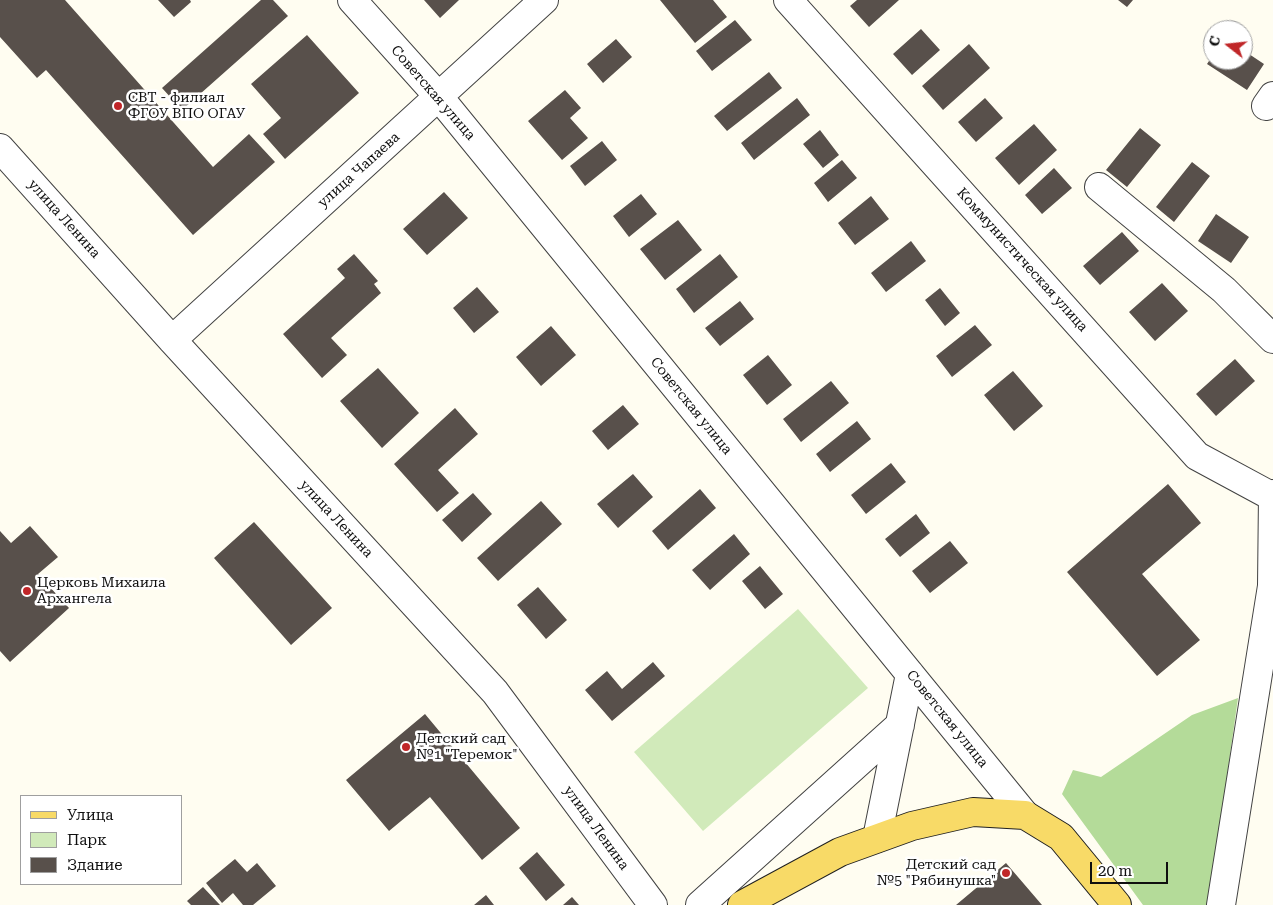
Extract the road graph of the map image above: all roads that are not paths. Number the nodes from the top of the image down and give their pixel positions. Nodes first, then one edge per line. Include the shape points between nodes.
1 (352, 0) edge
2 (544, 0) edge
3 (788, 0) edge
4 (439, 97) junction
5 (0, 148) edge
6 (1099, 187) dead end
7 (1273, 339) edge
8 (172, 340) junction
9 (1273, 496) edge
10 (910, 674) junction
11 (1264, 699) edge
12 (900, 725) junction
13 (1025, 815) junction
14 (878, 838) junction
15 (653, 905) edge
16 (700, 905) edge
17 (742, 905) edge
18 (1117, 905) edge
19 (1221, 905) edge

1 - 4 street, Советская улица
2 - 4 street, улица Чапаева
3 - 9 street, Коммунистическая улица via 1197,456
4 - 8 street, улица Чапаева
4 - 10 street, Советская улица
5 - 8 street, улица Ленина
6 - 7 street via 1224,290
8 - 15 street, улица Ленина via 495,692
9 - 11 street via 1272,586
10 - 12 street
10 - 13 street, Советская улица
11 - 19 street
12 - 14 street
12 - 16 street
13 - 14 main road via 973,812 912,826
13 - 18 main road via 1060,837
14 - 17 main road via 840,852

